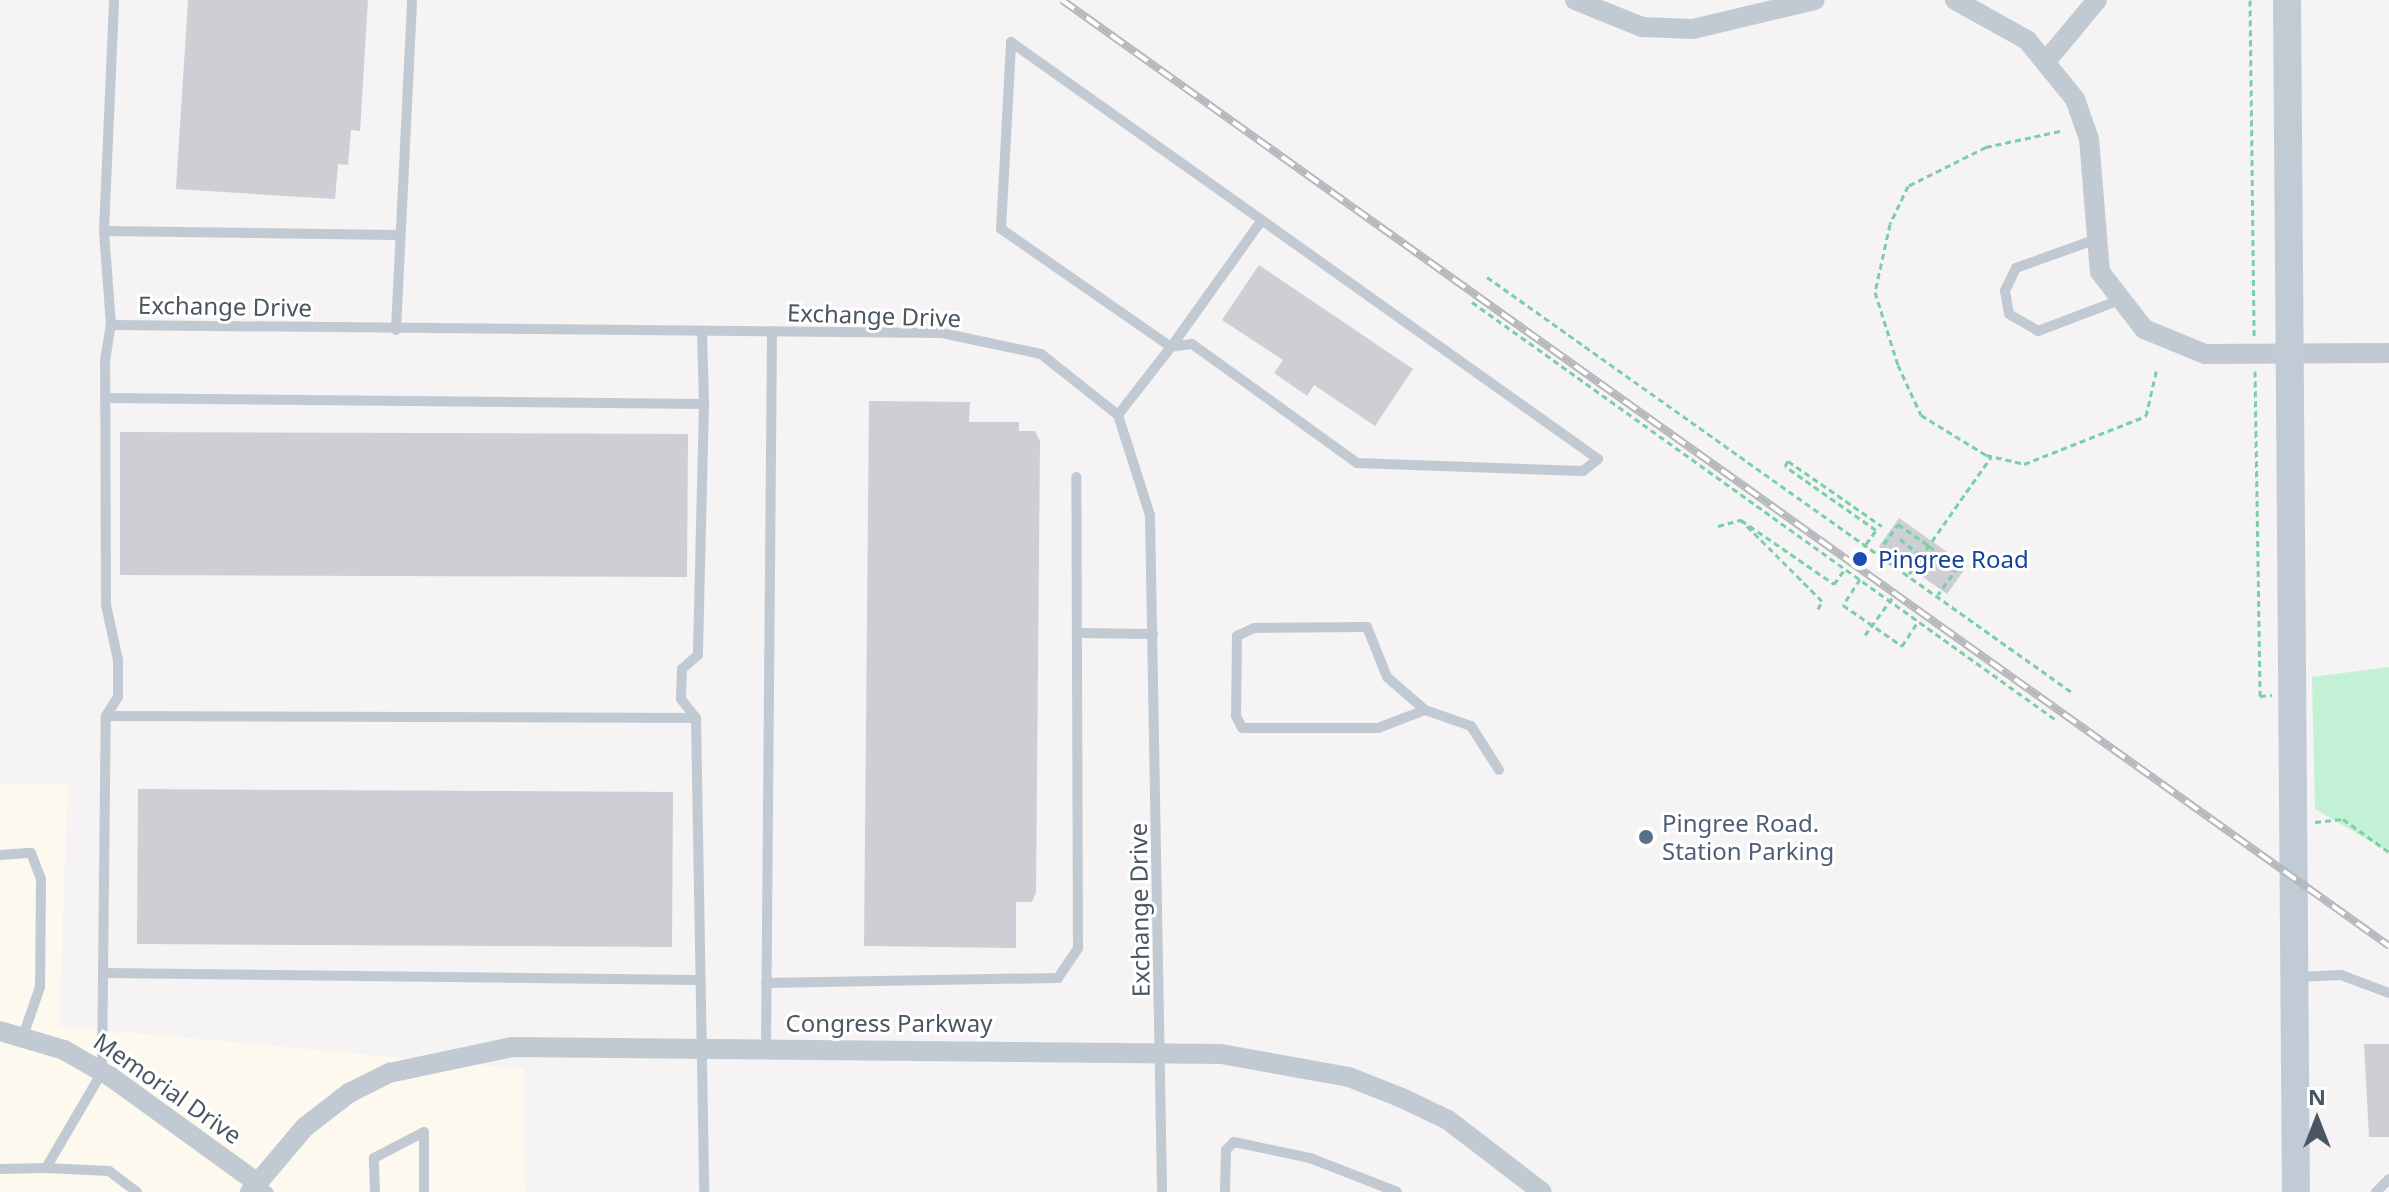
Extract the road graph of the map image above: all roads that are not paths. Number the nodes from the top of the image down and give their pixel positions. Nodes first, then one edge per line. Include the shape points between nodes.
1 (114, 0) edge
2 (412, 0) edge
3 (1575, 0) edge
4 (1815, 0) edge
5 (1955, 0) edge
6 (2097, 0) edge
7 (2287, 0) edge
8 (2047, 60) junction
9 (1262, 220) junction
10 (104, 231) junction
11 (396, 235) junction
12 (2094, 240) junction
13 (2117, 301) junction
14 (111, 325) junction
15 (396, 330) junction
16 (702, 331) junction
17 (772, 331) junction
18 (1171, 347) junction
19 (2389, 353) edge
20 (2291, 354) junction
21 (105, 398) junction
22 (704, 404) junction
23 (1118, 415) junction
24 (1076, 477) dead end
25 (1077, 633) junction
26 (1153, 634) junction
27 (1425, 710) junction
28 (106, 716) junction
29 (696, 718) junction
30 (1499, 770) dead end
31 (0, 855) edge
32 (105, 973) junction
33 (2297, 977) junction
34 (698, 980) junction
35 (766, 983) junction
36 (2389, 993) edge
37 (0, 1031) edge
38 (23, 1036) junction
39 (698, 1047) junction
40 (766, 1048) junction
41 (1163, 1050) junction
42 (102, 1072) junction
43 (46, 1168) junction
44 (0, 1169) edge
45 (2389, 1179) edge
46 (259, 1189) edge
47 (1539, 1191) edge
48 (137, 1192) edge
49 (375, 1192) edge
50 (424, 1192) edge
51 (704, 1192) edge
52 (1162, 1192) edge
53 (1225, 1192) edge
54 (1397, 1192) edge
55 (2296, 1192) edge
56 (2376, 1192) edge

1 - 10 lane
2 - 11 lane
3 - 4 street via 1642,27 1693,29
5 - 8 street via 2027,40
6 - 8 street
7 - 20 street
8 - 12 street via 2086,124
9 - 18 lane
9 - 18 lane via 1011,42 1001,229
9 - 18 lane via 1598,459 1583,471 1357,463 1192,344
10 - 11 lane
10 - 14 lane
11 - 15 lane
12 - 13 street
12 - 13 lane via 2016,268 2005,291 2009,314 2038,331
13 - 20 street via 2155,338 2189,351
14 - 15 lane, Exchange Drive
14 - 21 lane
15 - 16 lane, Exchange Drive
16 - 17 lane, Exchange Drive
16 - 22 lane
17 - 23 lane, Exchange Drive via 942,333 1041,354
17 - 35 lane
18 - 23 lane
19 - 20 street
20 - 33 street
21 - 22 lane
21 - 28 lane via 106,605 118,660 118,697
22 - 29 lane via 698,655 682,669 681,699
23 - 26 lane, Exchange Drive via 1150,515
24 - 25 lane
25 - 26 lane
25 - 35 lane via 1078,948 1058,978
26 - 41 lane, Exchange Drive
27 - 27 lane via 1378,728 1242,728 1236,716 1237,636 1254,628 1367,627 1387,677
27 - 30 lane via 1471,726
28 - 29 lane
28 - 32 lane
29 - 34 lane
31 - 38 lane via 31,853 41,879 40,987
32 - 34 lane
32 - 42 lane
33 - 36 lane via 2341,975
33 - 55 street
34 - 39 lane
35 - 40 lane
37 - 38 street, Memorial Drive
38 - 42 street, Memorial Drive
39 - 40 street, Congress Parkway
39 - 46 street, Congress Parkway via 512,1047 389,1073 305,1127
39 - 51 lane
40 - 41 street, Congress Parkway
41 - 47 street, Congress Parkway via 1349,1077 1448,1120
41 - 52 lane, Exchange Drive
42 - 43 lane
42 - 46 street, Memorial Drive
43 - 44 lane
43 - 48 lane via 109,1171
45 - 56 lane
49 - 50 lane via 374,1158 424,1132
53 - 54 lane via 1226,1150 1234,1142 1310,1158

